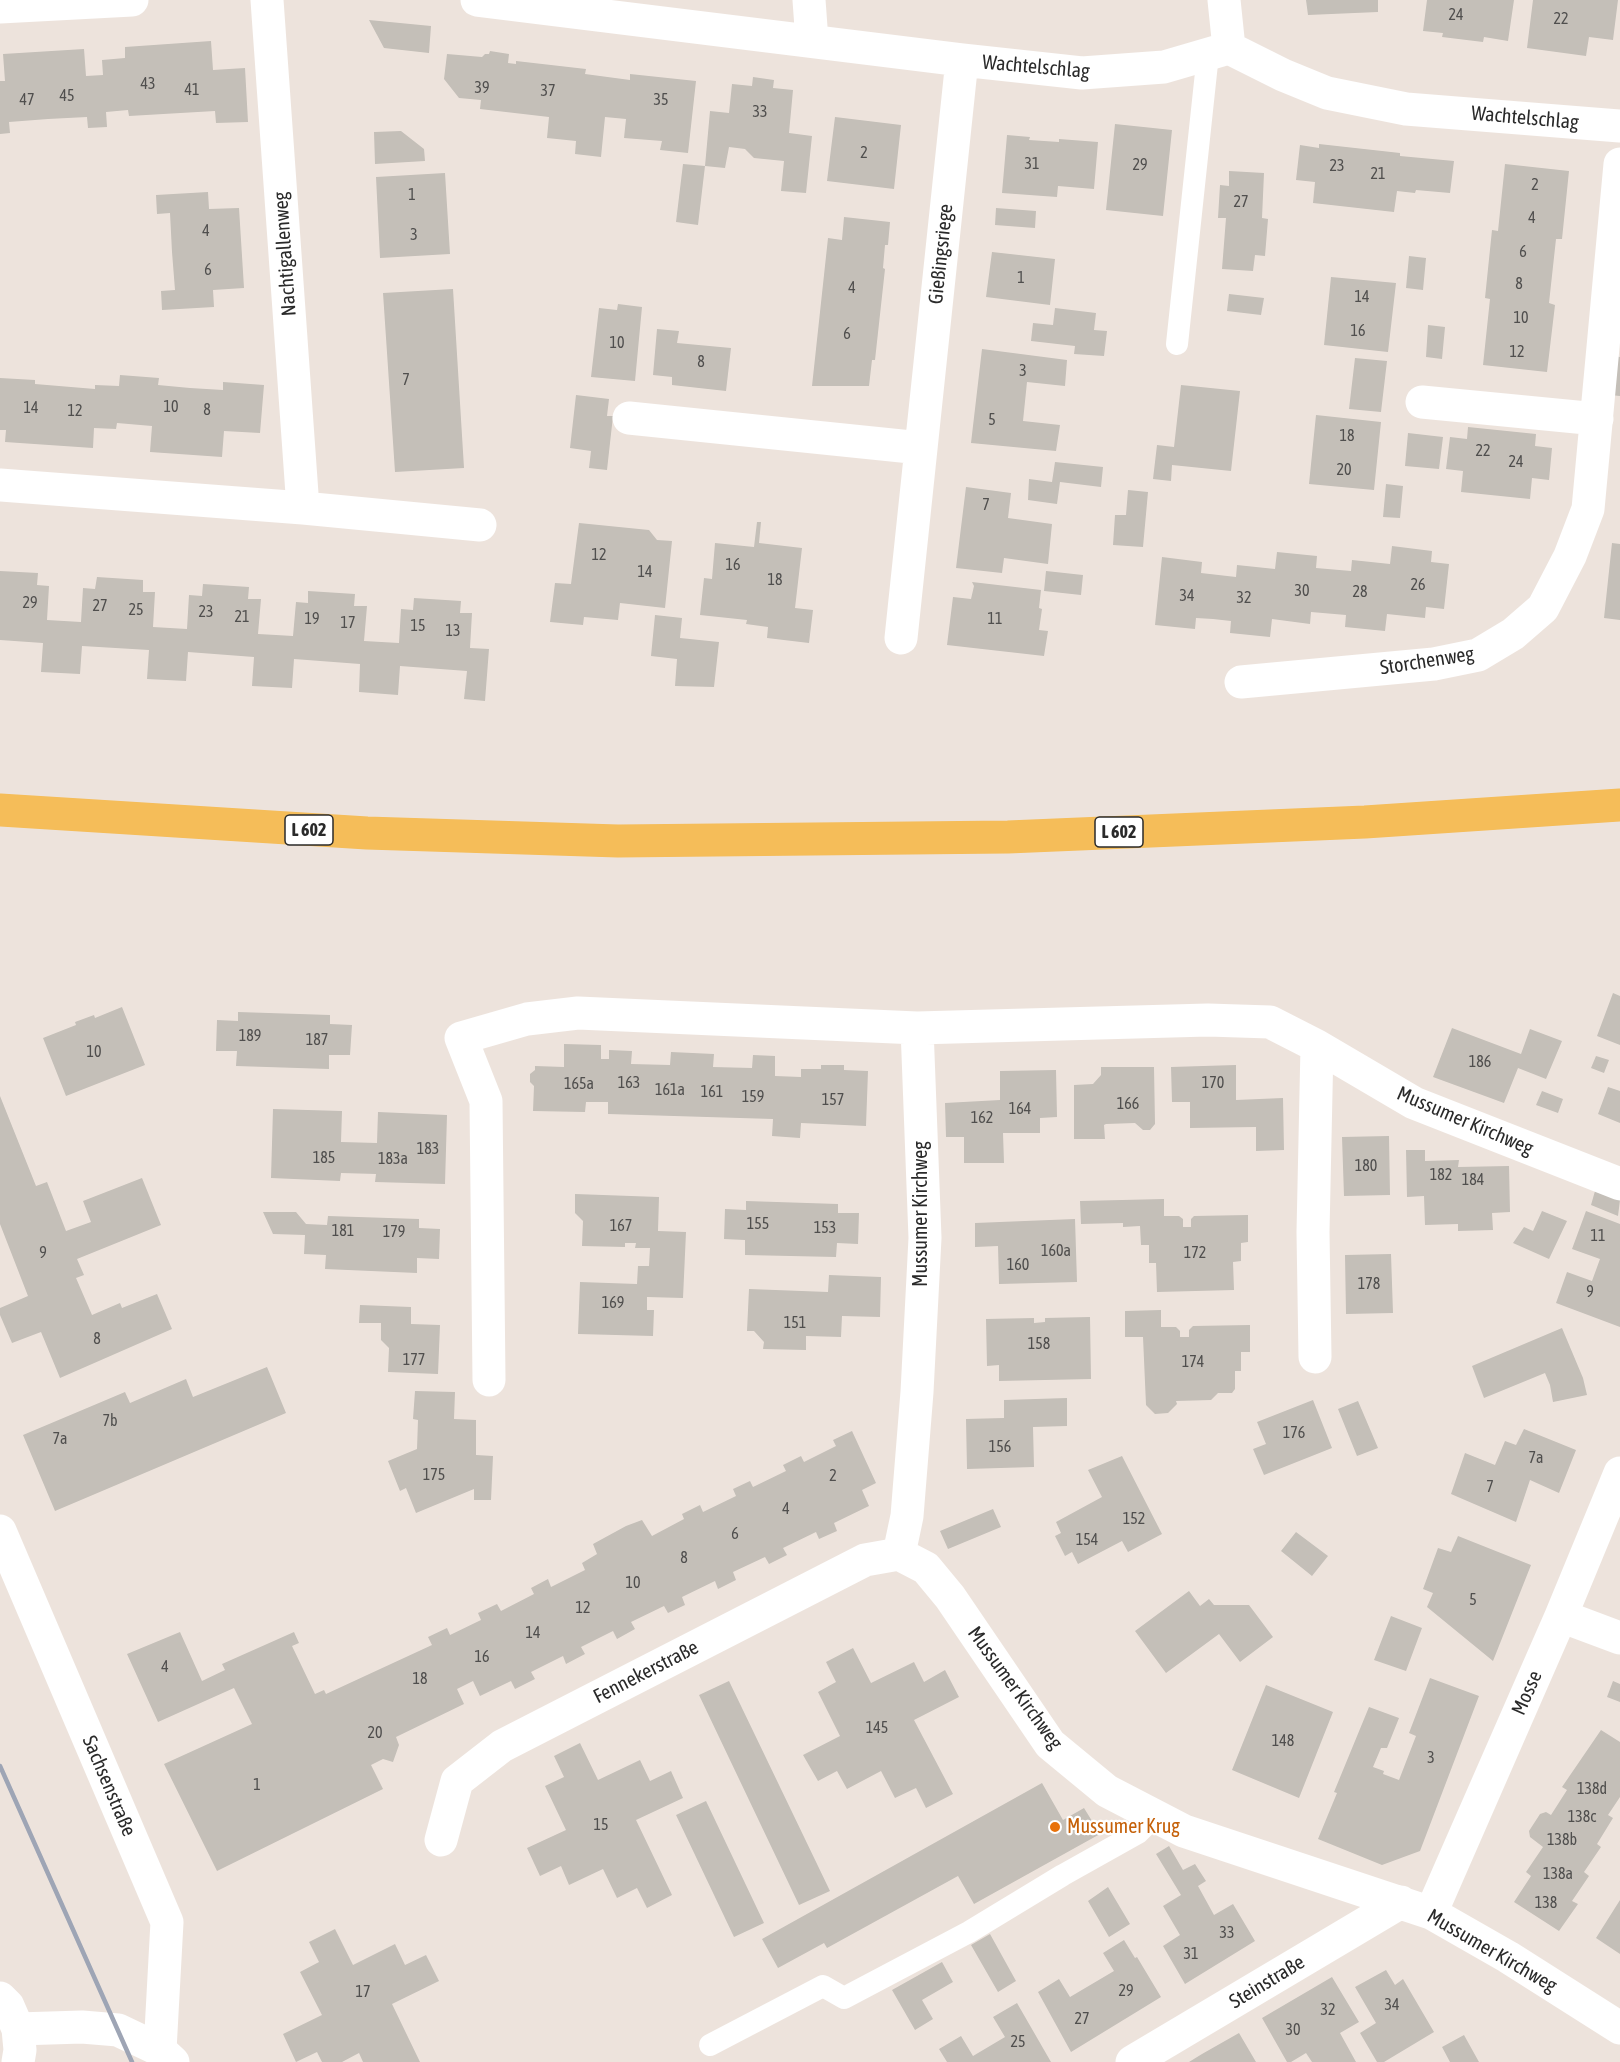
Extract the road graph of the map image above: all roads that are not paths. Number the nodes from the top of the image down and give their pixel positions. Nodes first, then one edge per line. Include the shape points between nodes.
1 (132, 0) edge
2 (267, 0) edge
3 (477, 0) edge
4 (808, 0) edge
5 (1224, 0) edge
6 (0, 7) edge
7 (812, 40) junction
8 (1218, 51) junction
9 (962, 60) junction
10 (1620, 126) edge
11 (1620, 164) edge
12 (1177, 344) dead end
13 (1422, 402) dead end
14 (629, 418) dead end
15 (1597, 419) junction
16 (921, 448) junction
17 (0, 485) edge
18 (303, 508) junction
19 (480, 525) dead end
20 (901, 638) dead end
21 (1241, 682) dead end
22 (1620, 805) edge
23 (0, 810) edge
24 (917, 1028) junction
25 (1317, 1046) junction
26 (1620, 1184) edge
27 (1315, 1357) dead end
28 (489, 1380) dead end
29 (1620, 1473) edge
30 (0, 1531) edge
31 (899, 1554) junction
32 (1561, 1616) junction
33 (1620, 1638) edge
34 (1155, 1816) junction
35 (441, 1840) dead end
36 (1416, 1908) junction
37 (0, 1998) edge
38 (1620, 2028) edge
39 (18, 2029) junction
40 (710, 2044) dead end
41 (166, 2056) edge
42 (18, 2062) edge
43 (1132, 2062) edge

1 - 6 street
2 - 18 street, Nachtigallenweg
3 - 7 street, Wachtelschlag
4 - 7 street
5 - 8 street
7 - 9 street, Wachtelschlag
8 - 9 street, Wachtelschlag via 1164,68 1082,73
8 - 10 street, Wachtelschlag via 1327,93 1406,109
8 - 12 lane
9 - 16 street, Gießingsriege
11 - 15 street, Storchenweg
13 - 15 street
14 - 16 street
15 - 21 street, Storchenweg via 1588,509 1570,556 1543,608 1513,634 1478,654 1434,664
16 - 20 street, Gießingsriege
17 - 18 street
18 - 19 street
22 - 23 main road, L 602 via 1365,822 1008,837 630,841 367,833
24 - 25 street, Mussumer Kirchweg via 1208,1020 1270,1022
24 - 28 street, Mussumer Kirchweg via 578,1013 527,1018 461,1038 486,1101
24 - 31 street, Mussumer Kirchweg via 924,1238 907,1516
25 - 26 street, Mussumer Kirchweg via 1414,1104
25 - 27 street
29 - 32 street, Mosse
30 - 41 street, Sachsenstraße via 167,1922
31 - 34 street, Mussumer Kirchweg via 926,1568 950,1597 1050,1744 1107,1791
31 - 35 street, Fennekerstraße via 865,1560 502,1746 457,1781
32 - 33 street
32 - 36 street, Mosse
34 - 36 street, Mussumer Kirchweg via 1184,1831
34 - 40 lane via 1138,1833 969,1932 844,1998 824,1986
36 - 38 street, Mussumer Kirchweg via 1508,1957
36 - 43 street, Steinstraße
37 - 39 street
39 - 41 street via 118,2030
39 - 42 street

